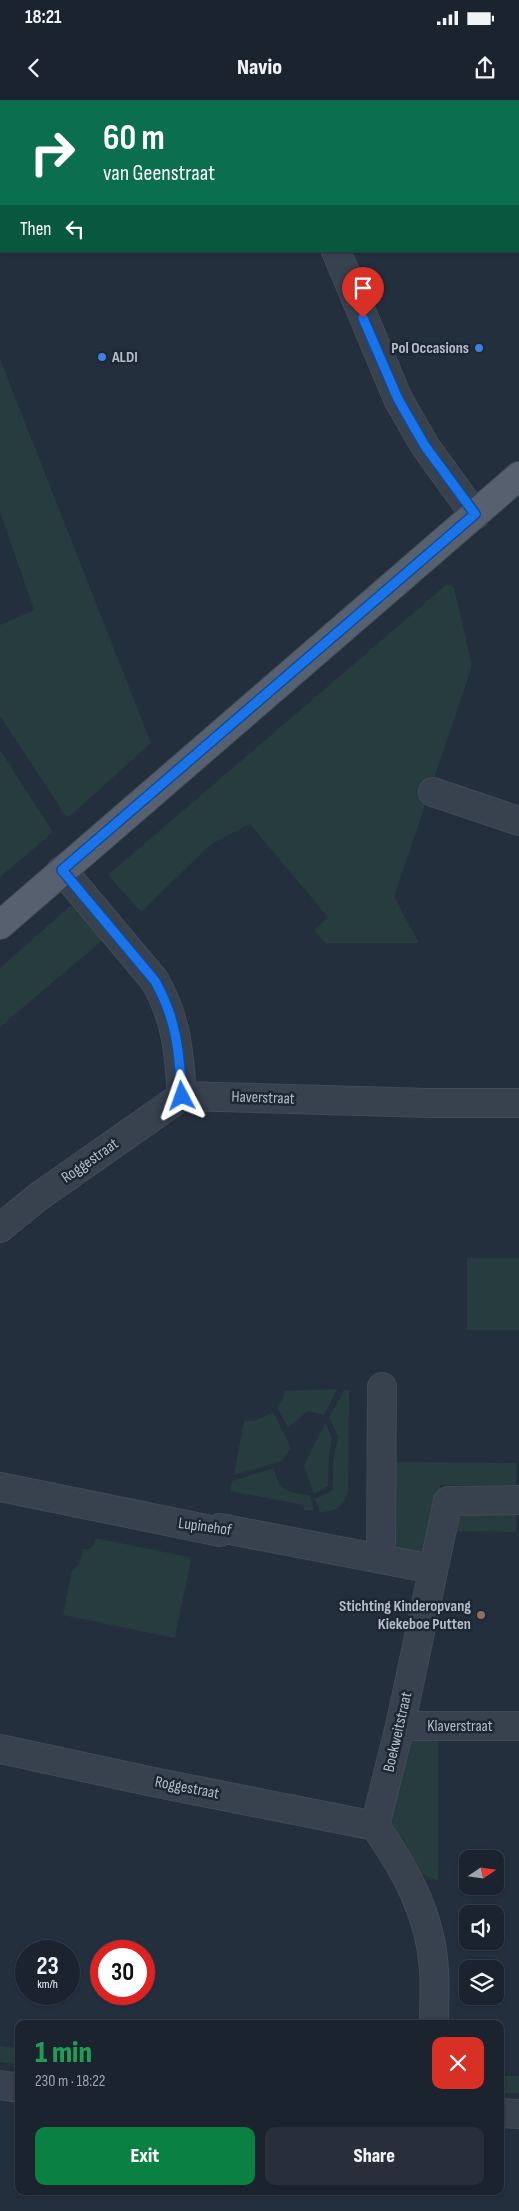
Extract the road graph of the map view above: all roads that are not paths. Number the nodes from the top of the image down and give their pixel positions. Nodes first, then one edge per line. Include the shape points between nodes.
1 (336, 252) edge
2 (519, 476) edge
3 (475, 514) junction
4 (433, 792) dead end
5 (519, 821) edge
6 (62, 870) junction
7 (0, 925) edge
8 (182, 1096) junction
9 (519, 1103) edge
10 (0, 1228) edge
11 (382, 1387) dead end
12 (0, 1487) edge
13 (519, 1500) edge
14 (381, 1558) junction
15 (433, 1569) junction
16 (400, 1726) junction
17 (519, 1726) edge
18 (0, 1749) edge
19 (374, 1826) junction
20 (434, 2020) edge
21 (0, 2085) edge
22 (15, 2087) edge
23 (504, 2113) edge
24 (519, 2114) edge

1 - 3 street via 398,399 425,446
2 - 3 main road
3 - 6 main road
4 - 5 street
6 - 7 main road
6 - 8 street via 155,981 164,997 174,1021 179,1046
8 - 9 street, Haverstraat
8 - 10 street, Roggestraat via 38,1197
11 - 14 street
12 - 14 street, Lupinehof via 220,1532 220,1528
13 - 15 street, Boekweitstraat via 448,1501
14 - 15 street, Lupinehof
15 - 16 street, Boekweitstraat
16 - 17 street, Klaverstraat
16 - 19 street, Boekweitstraat
18 - 19 street, Roggestraat
19 - 20 street via 406,1875 425,1921 434,1969
21 - 22 street
23 - 24 street

